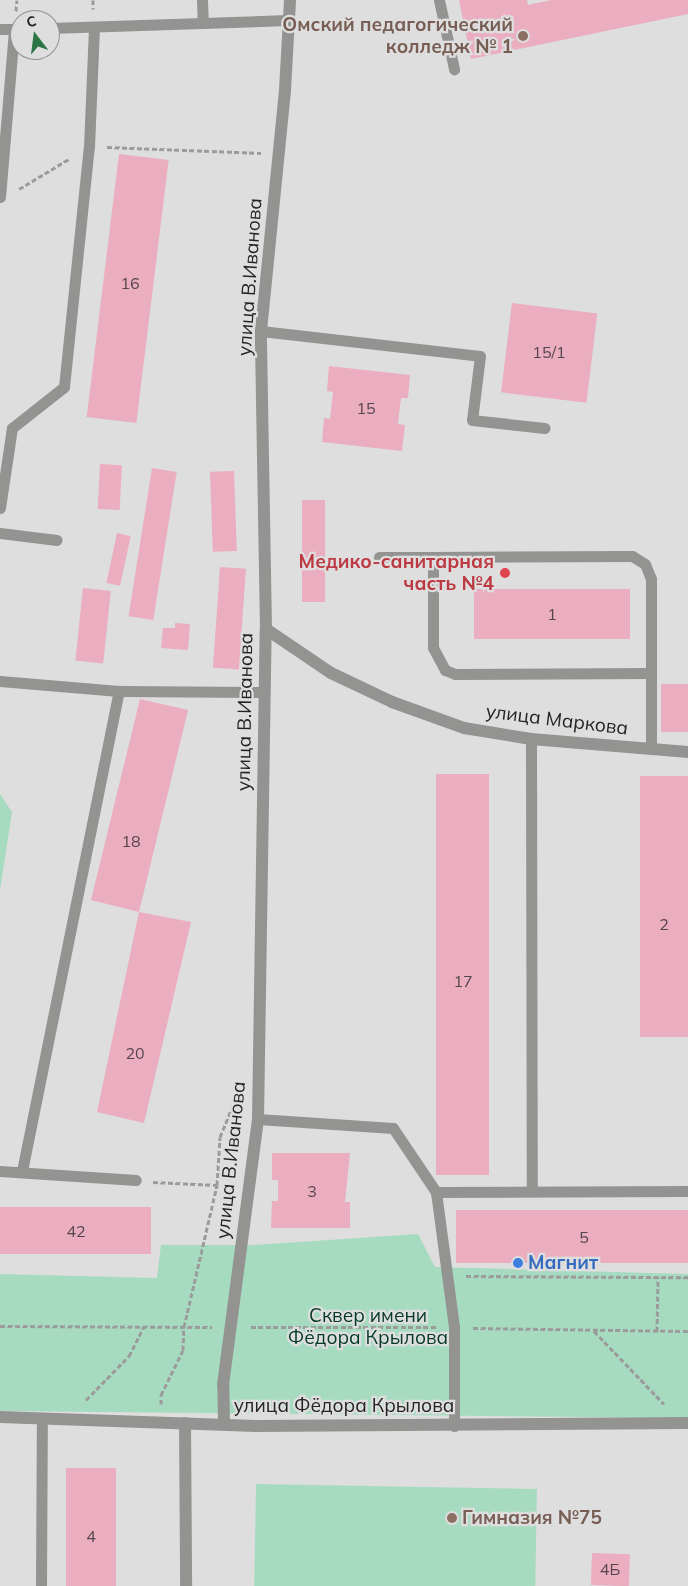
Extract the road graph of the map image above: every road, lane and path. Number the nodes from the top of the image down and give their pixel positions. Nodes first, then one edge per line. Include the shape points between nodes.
1 (202, 0) edge
2 (290, 0) edge
3 (439, 0) edge
4 (288, 20) junction
5 (203, 23) junction
6 (94, 27) junction
7 (60, 28) edge
8 (14, 60) edge
9 (454, 69) dead end
10 (89, 147) junction
11 (279, 154) junction
12 (16, 191) dead end
13 (0, 197) edge
14 (261, 331) junction
15 (545, 428) dead end
16 (0, 508) edge
17 (0, 533) edge
18 (57, 540) dead end
19 (379, 557) dead end
20 (433, 557) junction
21 (266, 629) junction
22 (651, 674) junction
23 (0, 681) edge
24 (119, 691) junction
25 (263, 692) junction
26 (531, 739) junction
27 (651, 749) junction
28 (688, 752) edge
29 (241, 1086) dead end
30 (258, 1119) junction
31 (0, 1172) edge
32 (22, 1172) junction
33 (136, 1180) joint
34 (217, 1185) junction
35 (688, 1191) edge
36 (436, 1192) junction
37 (532, 1192) junction
38 (447, 1276) junction
39 (658, 1277) junction
40 (688, 1277) edge
41 (0, 1326) edge
42 (144, 1327) junction
43 (184, 1327) junction
44 (230, 1327) junction
45 (454, 1327) junction
46 (594, 1330) junction
47 (657, 1331) junction
48 (688, 1331) edge
49 (673, 1406) dead end
50 (0, 1417) edge
51 (42, 1418) junction
52 (68, 1419) junction
53 (160, 1422) junction
54 (185, 1423) junction
55 (688, 1423) edge
56 (224, 1424) junction
57 (454, 1426) junction
58 (42, 1586) edge
59 (186, 1586) edge

1 - 5 lane
2 - 4 street, улица В.Иванова
3 - 9 lane
4 - 5 lane
4 - 11 street, улица В.Иванова
5 - 6 lane
6 - 7 lane
6 - 10 lane
8 - 13 lane
10 - 11 path
10 - 12 path
10 - 16 lane via 64,387 12,428
11 - 14 street, улица В.Иванова
14 - 15 lane via 480,356 472,420
14 - 21 street, улица В.Иванова
17 - 18 lane
19 - 20 lane
20 - 22 lane via 433,646 445,670 455,674
20 - 22 lane via 632,556 639,560 651,579
21 - 25 street, улица В.Иванова
21 - 26 street, улица Маркова via 331,673 392,702 464,728
22 - 27 lane
23 - 24 lane
24 - 25 lane
24 - 32 lane
25 - 30 street, улица В.Иванова
26 - 27 street, улица Маркова
26 - 37 lane
27 - 28 street, улица Маркова
29 - 34 path via 220,1137
30 - 36 lane via 393,1128
30 - 44 street, улица В.Иванова
31 - 32 lane
32 - 33 lane
33 - 34 path
34 - 43 path
35 - 37 lane
36 - 37 lane
36 - 38 lane
38 - 39 path
38 - 45 lane
39 - 40 path
39 - 47 path
41 - 42 path
42 - 43 path
42 - 52 path via 129,1356
43 - 44 path
43 - 53 path via 183,1350 161,1394
44 - 45 path
44 - 56 street, улица В.Иванова via 223,1385
45 - 46 path
45 - 57 lane
46 - 47 path
46 - 49 path via 665,1406
47 - 48 path
50 - 51 street, улица Фёдора Крылова
51 - 52 street, улица Фёдора Крылова
51 - 58 lane
52 - 53 street, улица Фёдора Крылова
53 - 54 street, улица Фёдора Крылова
54 - 56 street, улица Фёдора Крылова
54 - 59 street
55 - 57 street, улица Фёдора Крылова
56 - 57 street, улица Фёдора Крылова

